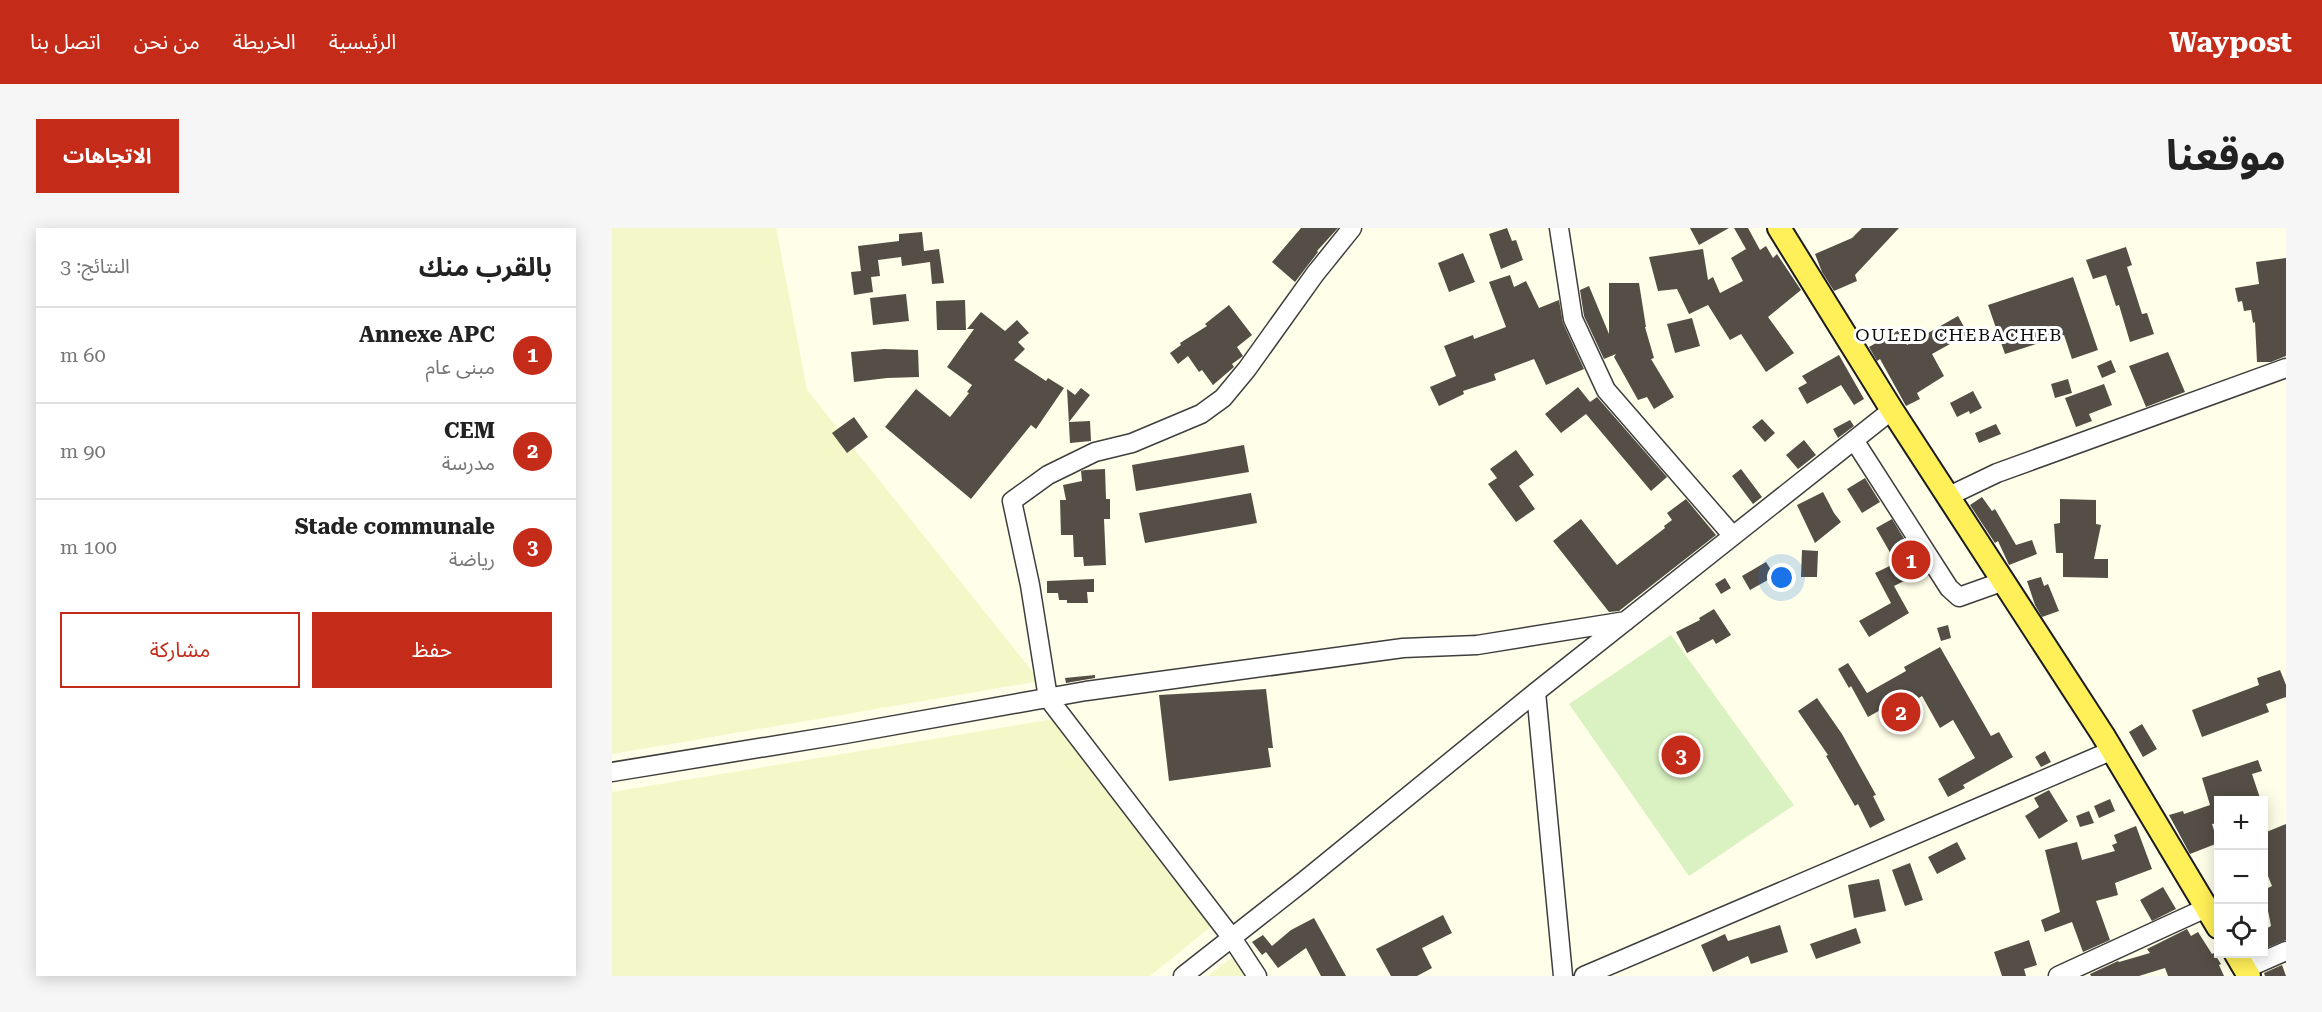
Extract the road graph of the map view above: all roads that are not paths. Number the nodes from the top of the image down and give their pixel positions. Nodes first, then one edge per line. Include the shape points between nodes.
1 (1352, 228) edge
2 (1559, 228) edge
3 (1779, 228) edge
4 (2286, 368) edge
5 (1892, 410) junction
6 (1854, 440) junction
7 (1949, 496) junction
8 (1733, 536) junction
9 (2004, 581) junction
10 (1626, 621) junction
11 (1536, 692) junction
12 (1048, 698) junction
13 (2113, 750) junction
14 (612, 772) edge
15 (2212, 917) edge
16 (1232, 938) junction
17 (2286, 951) edge
18 (2244, 966) edge
19 (1183, 976) edge
20 (1257, 976) edge
21 (1563, 976) edge
22 (1584, 976) edge
23 (2058, 976) edge

1 - 12 street via 1223,398 1201,414 1132,443 1095,452 1057,470 1012,501
2 - 8 street via 1573,319 1606,390
3 - 5 main road
4 - 7 street via 1997,473
5 - 6 street
5 - 7 main road
6 - 8 street
6 - 9 street via 1949,588 1959,597
7 - 9 main road
8 - 10 street
9 - 13 main road
10 - 11 street
10 - 12 street via 1477,645 1403,648
11 - 16 street
11 - 21 street
12 - 14 street
12 - 16 street
13 - 15 main road
13 - 22 street
15 - 23 street
16 - 19 street
16 - 20 street
17 - 18 street

